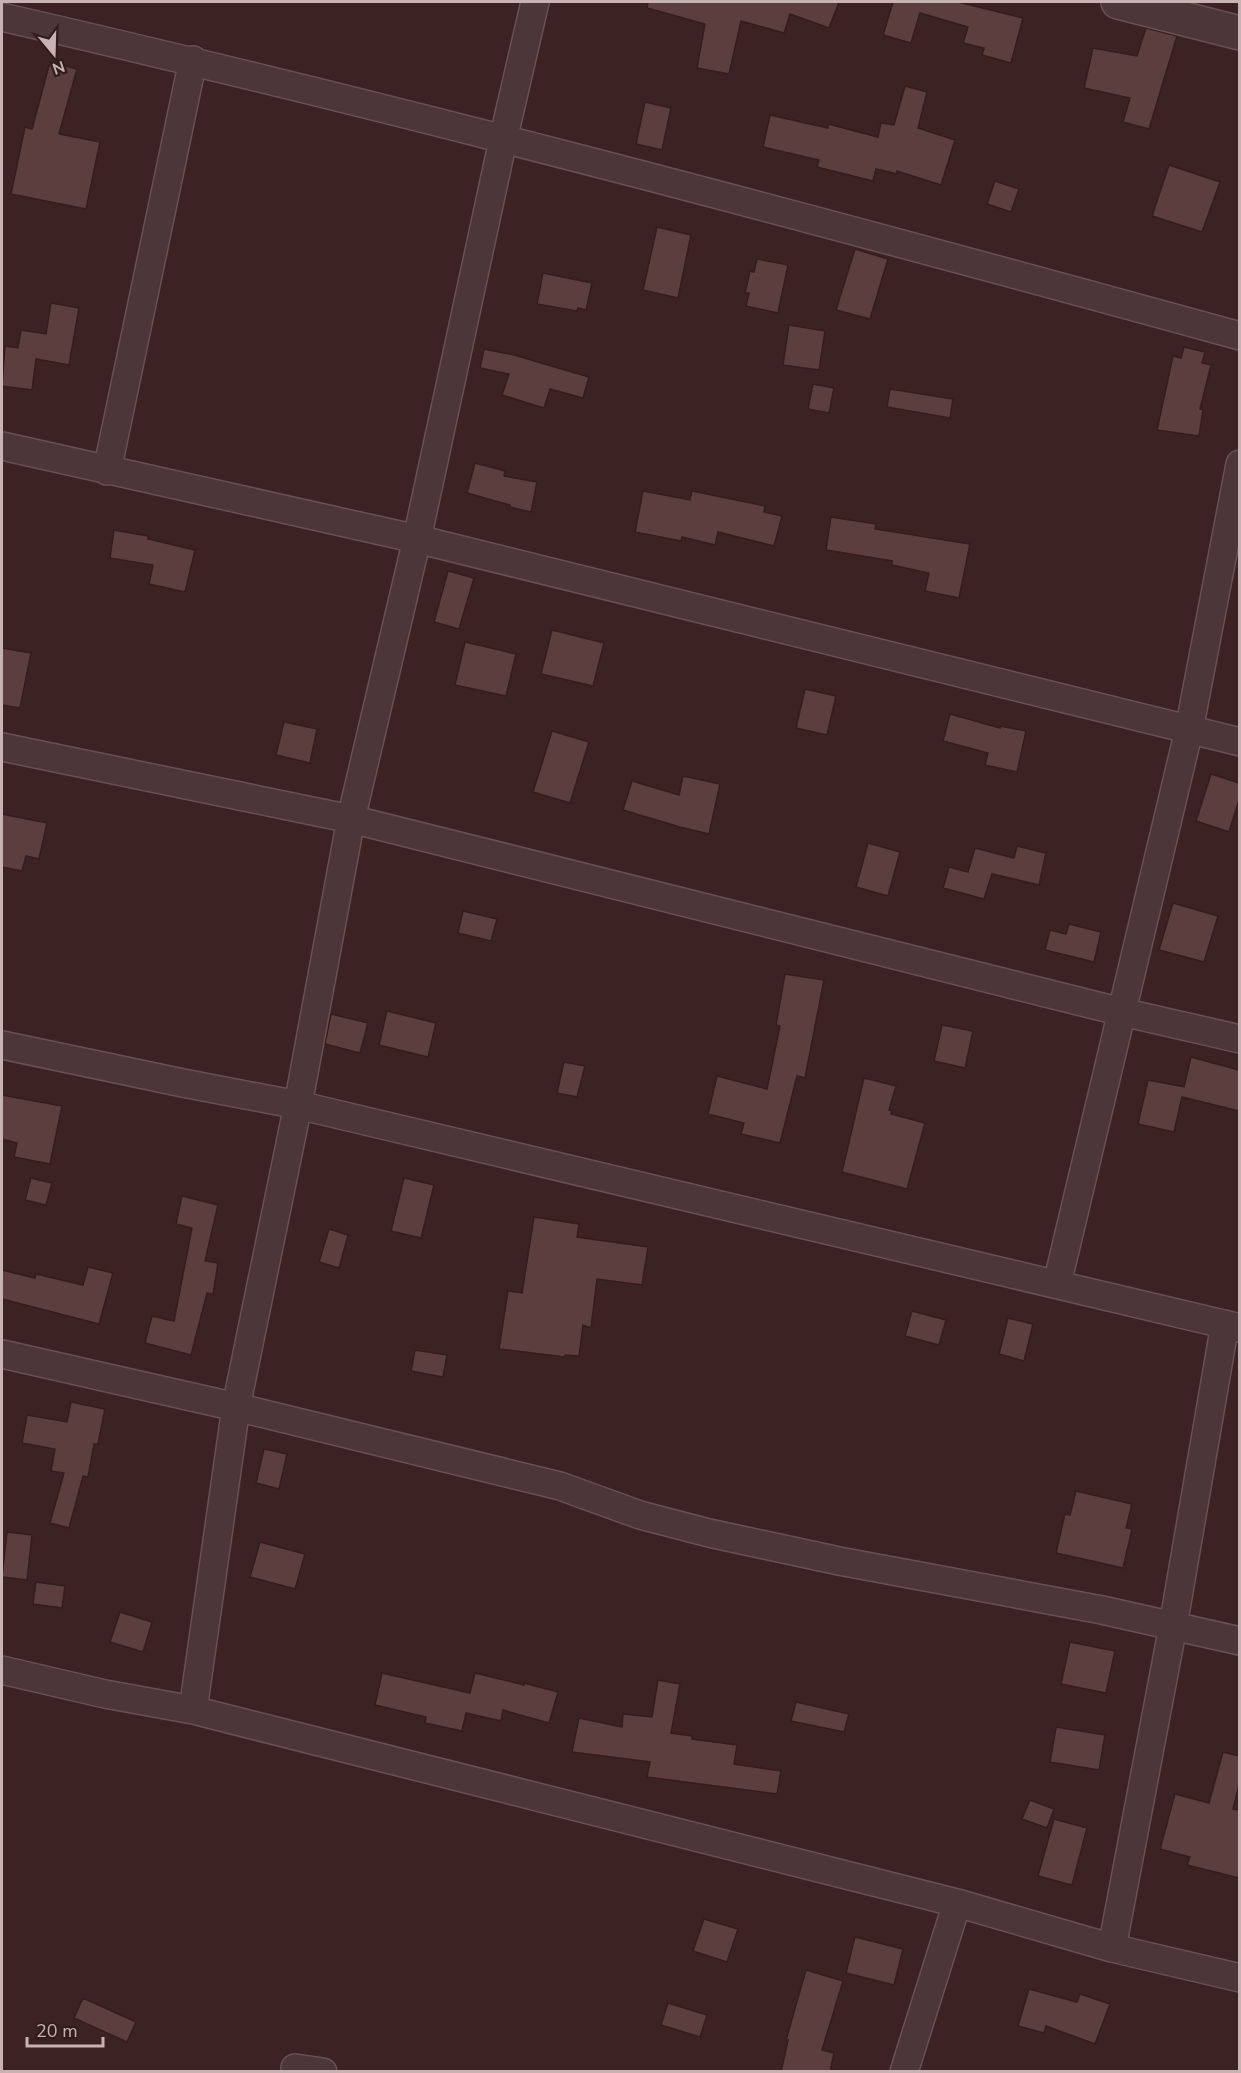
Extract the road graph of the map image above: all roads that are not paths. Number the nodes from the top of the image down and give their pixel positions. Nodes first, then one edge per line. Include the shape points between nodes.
1 (535, 2) edge
2 (1118, 2) edge
3 (2, 16) edge
4 (1239, 33) edge
5 (193, 60) junction
6 (503, 140) junction
7 (1239, 336) edge
8 (2, 446) edge
9 (1239, 464) edge
10 (107, 471) junction
11 (417, 539) junction
12 (1189, 730) junction
13 (1239, 742) edge
14 (2, 747) edge
15 (351, 819) junction
16 (1122, 1012) junction
17 (1239, 1039) edge
18 (2, 1045) edge
19 (298, 1105) junction
20 (1057, 1284) junction
21 (1232, 1326) edge
22 (2, 1354) edge
23 (236, 1407) junction
24 (1173, 1626) junction
25 (1239, 1641) edge
26 (2, 1670) edge
27 (193, 1710) junction
28 (957, 1903) junction
29 (1112, 1948) junction
30 (1239, 1978) edge
31 (295, 2068) dead end
32 (323, 2072) edge
33 (904, 2072) edge

1 - 6 street
2 - 4 street
3 - 5 street
5 - 6 street
5 - 10 street
6 - 7 street
6 - 11 street
8 - 10 street
9 - 12 street
10 - 11 street
11 - 12 street
11 - 15 street
12 - 13 street
12 - 16 street
14 - 15 street
15 - 16 street
15 - 19 street
16 - 17 street
16 - 20 street
18 - 19 street
19 - 20 street
19 - 23 street
20 - 21 street
21 - 24 street
22 - 23 street
23 - 24 street via 560,1486 640,1515 709,1533
23 - 27 street
24 - 25 street
24 - 29 street
26 - 27 street
27 - 28 street
28 - 29 street
28 - 33 street
29 - 30 street
31 - 32 street

